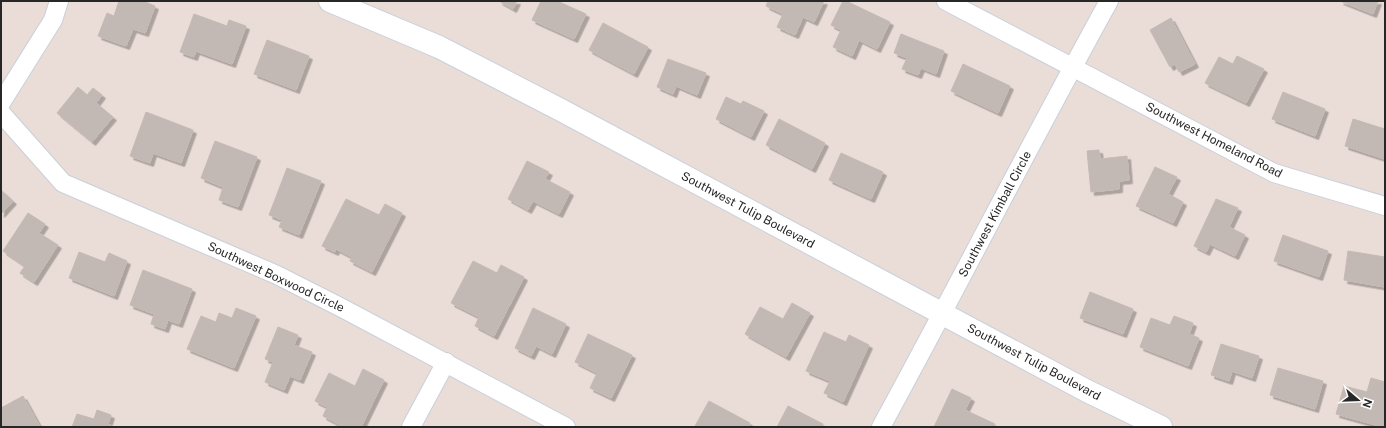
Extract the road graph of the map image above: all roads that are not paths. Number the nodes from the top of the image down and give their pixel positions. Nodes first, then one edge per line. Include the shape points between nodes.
1 (59, 1) edge
2 (330, 1) edge
3 (946, 1) edge
4 (1109, 1) edge
5 (1072, 68) junction
6 (1, 103) edge
7 (1, 113) edge
8 (1385, 206) edge
9 (942, 314) junction
10 (446, 362) junction
11 (411, 427) edge
12 (566, 427) edge
13 (881, 427) edge
14 (1161, 427) edge

1 - 6 street via 53,20
2 - 9 street, Southwest Tulip Boulevard via 439,47
3 - 5 street, Southwest Homeland Road
4 - 5 street, Southwest Kimball Circle
5 - 8 street, Southwest Homeland Road via 1274,173
5 - 9 street, Southwest Kimball Circle
7 - 10 street, Southwest Boxwood Circle via 63,183 277,275
9 - 13 street, Southwest Kimball Circle
9 - 14 street, Southwest Tulip Boulevard
10 - 11 street
10 - 12 street, Southwest Boxwood Circle

